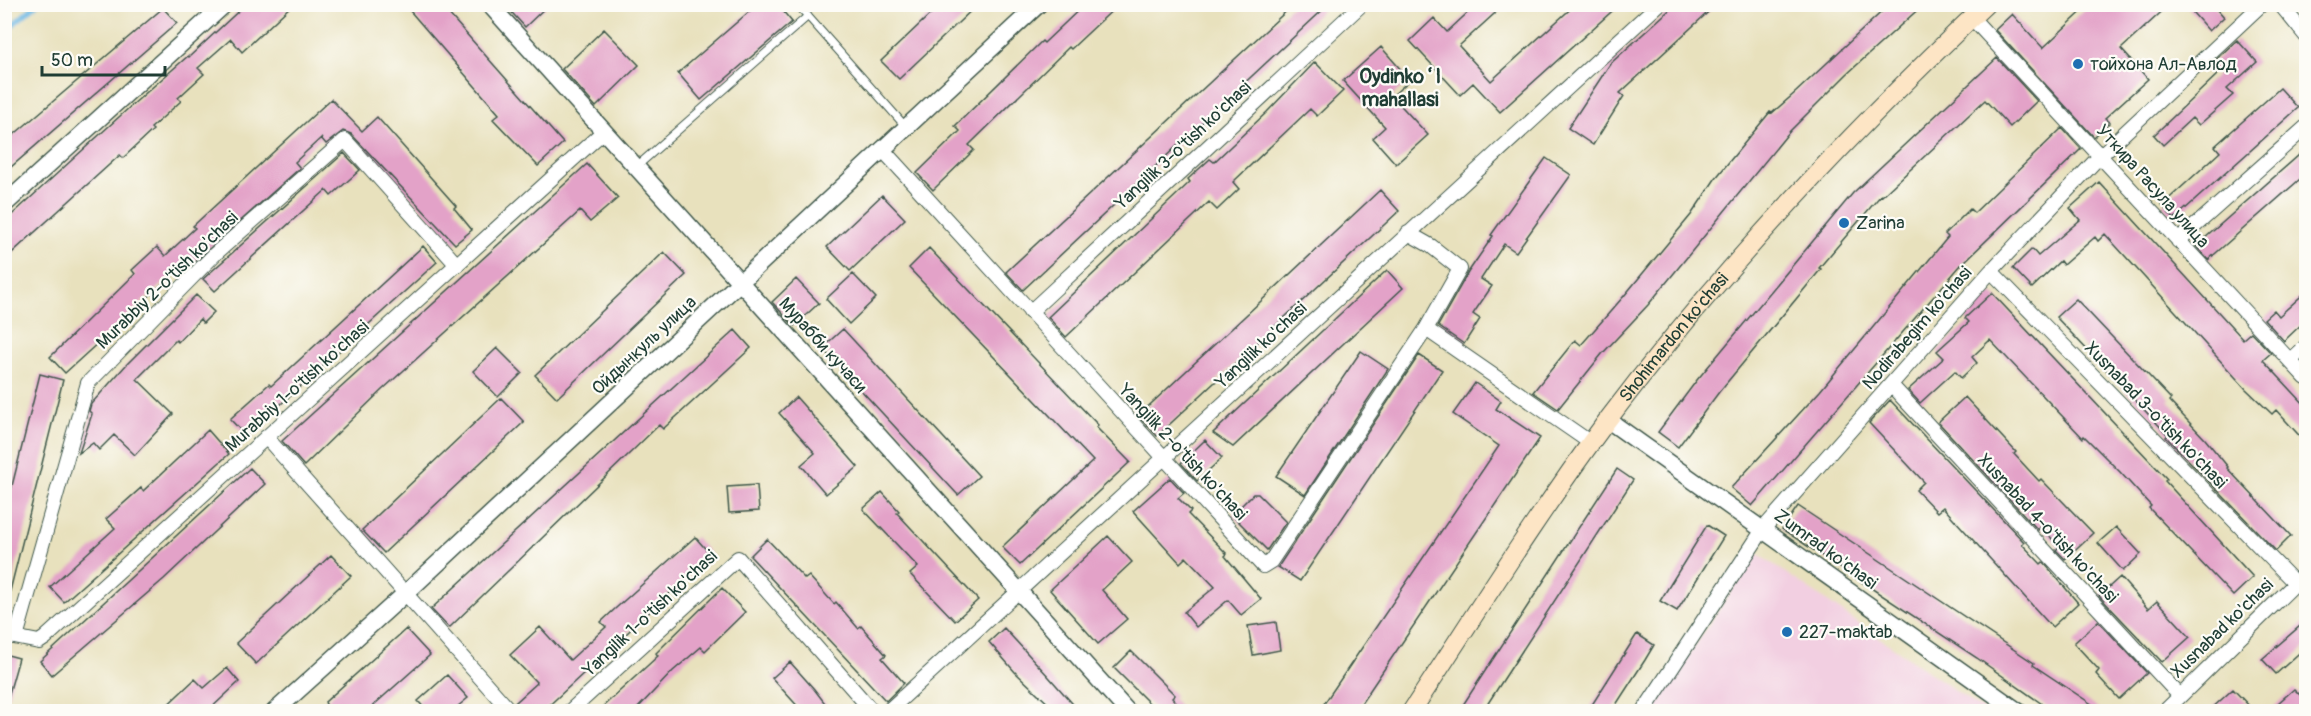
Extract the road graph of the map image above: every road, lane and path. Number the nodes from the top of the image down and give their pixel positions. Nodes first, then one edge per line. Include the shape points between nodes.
1 (225, 4) edge
2 (489, 4) edge
3 (797, 4) edge
4 (1039, 4) edge
5 (1362, 4) edge
6 (1659, 4) edge
7 (1986, 4) edge
8 (2262, 4) edge
9 (2280, 4) edge
10 (808, 16) junction
11 (1972, 18) junction
12 (2307, 36) edge
13 (906, 127) junction
14 (2307, 128) edge
15 (604, 131) junction
16 (882, 149) junction
17 (2101, 155) junction
18 (636, 167) junction
19 (4, 205) edge
20 (1408, 233) junction
21 (2178, 241) junction
22 (457, 265) junction
23 (1991, 271) junction
24 (739, 282) junction
25 (1030, 312) junction
26 (1426, 329) junction
27 (2307, 346) edge
28 (2290, 361) junction
29 (2307, 378) edge
30 (1891, 385) junction
31 (1608, 420) junction
32 (266, 437) junction
33 (1591, 443) junction
34 (1164, 458) junction
35 (1764, 528) junction
36 (2307, 573) edge
37 (2295, 583) junction
38 (1019, 591) junction
39 (406, 593) junction
40 (10, 636) edge
41 (2179, 695) junction
42 (274, 711) edge
43 (511, 711) edge
44 (569, 711) edge
45 (873, 711) edge
46 (887, 711) edge
47 (1128, 711) edge
48 (1411, 711) edge
49 (1642, 711) edge
50 (2019, 711) edge
51 (2164, 711) edge

1 - 19 street
2 - 15 street, Мурабби кучаси
3 - 10 lane
4 - 13 street, Ойдынкуль улица
5 - 25 street, Yangilik 3-o'tish ko'chasi
6 - 20 street, Yangilik ko'chasi
7 - 11 main road, Shohimardon ko'chasi
8 - 17 street, Nodirabegim ko'chasi
9 - 12 street
10 - 13 lane
10 - 18 lane
11 - 17 street, Уткира Расула улица
11 - 31 main road, Shohimardon ko'chasi via 1776,218
13 - 16 street, Ойдынкуль улица
14 - 21 street
15 - 18 street, Мурабби кучаси
15 - 22 street, Murabbiy 1-o'tish ko'chasi
16 - 24 street, Ойдынкуль улица
16 - 25 street, Yangilik 2-o'tish ko'chasi
17 - 21 street, Уткира Расула улица
17 - 23 street, Nodirabegim ko'chasi
18 - 24 street, Мурабби кучаси
20 - 26 street, Yangilik 2-o'tish ko'chasi via 1460,269
20 - 34 street, Yangilik ko'chasi
21 - 28 street, Уткира Расула улица
22 - 32 street, Murabbiy 1-o'tish ko'chasi
22 - 40 street, Murabbiy 2-o'tish ko'chasi via 345,140 215,254 88,383
23 - 30 street, Nodirabegim ko'chasi
23 - 37 street, Xusnabad 3-o'tish ko'chasi
24 - 38 street, Мурабби кучаси
24 - 39 street, Ойдынкуль улица
25 - 34 street, Yangilik 2-o'tish ko'chasi
26 - 33 street
26 - 34 street, Yangilik 2-o'tish ko'chasi via 1266,566
27 - 28 street
28 - 29 street, Уткира Расула улица
30 - 35 street, Nodirabegim ko'chasi
30 - 41 street, Xusnabad 4-o'tish ko'chasi
31 - 33 main road, Shohimardon ko'chasi
31 - 35 street, Zumrad ko'chasi
32 - 39 street
32 - 40 street, Murabbiy 1-o'tish ko'chasi via 45,638 39,642
33 - 48 main road, Shohimardon ko'chasi
34 - 38 street, Yangilik ko'chasi
35 - 49 street, Nodirabegim ko'chasi
35 - 50 street, Zumrad ko'chasi
36 - 37 street, Xusnabad ko'chasi
37 - 41 street, Xusnabad ko'chasi
38 - 46 street, Yangilik ko'chasi
38 - 47 street, Мурабби кучаси
39 - 42 street, Ойдынкуль улица
39 - 43 street
41 - 51 street, Xusnabad ko'chasi
44 - 45 street, Yangilik 1-o'tish ko'chasi via 738,558

